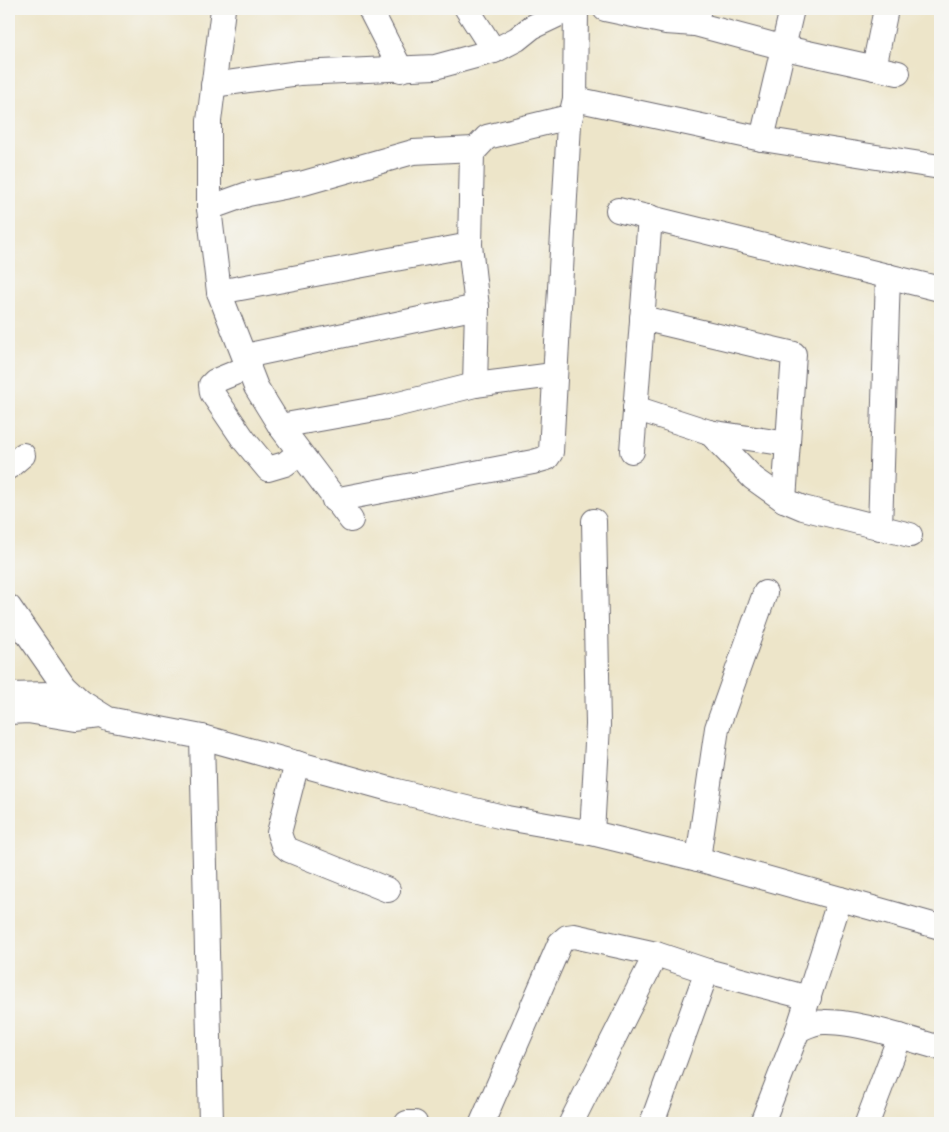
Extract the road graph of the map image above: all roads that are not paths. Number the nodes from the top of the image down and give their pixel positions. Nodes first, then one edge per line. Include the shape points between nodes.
1 (222, 9) edge
2 (370, 9) edge
3 (467, 9) edge
4 (570, 9) edge
5 (576, 9) edge
6 (605, 9) edge
7 (792, 9) edge
8 (886, 9) edge
9 (697, 16) edge
10 (784, 48) junction
11 (494, 51) junction
12 (874, 68) junction
13 (401, 70) junction
14 (898, 73) dead end
15 (213, 85) junction
16 (572, 108) junction
17 (762, 139) junction
18 (474, 149) junction
19 (940, 167) edge
20 (209, 208) junction
21 (618, 210) dead end
22 (650, 217) junction
23 (470, 245) junction
24 (888, 276) junction
25 (940, 289) edge
26 (219, 292) junction
27 (477, 307) junction
28 (642, 318) junction
29 (247, 361) junction
30 (553, 375) junction
31 (475, 385) junction
32 (635, 408) junction
33 (280, 426) junction
34 (709, 432) junction
35 (788, 444) junction
36 (632, 451) dead end
37 (299, 453) junction
38 (334, 500) junction
39 (784, 500) junction
40 (351, 520) dead end
41 (594, 521) dead end
42 (880, 528) junction
43 (910, 535) dead end
44 (765, 593) dead end
45 (9, 608) edge
46 (9, 695) edge
47 (81, 702) junction
48 (9, 712) edge
49 (100, 716) junction
50 (202, 737) junction
51 (297, 763) junction
52 (592, 833) junction
53 (698, 859) junction
54 (388, 890) dead end
55 (840, 899) junction
56 (940, 927) edge
57 (656, 954) junction
58 (706, 971) junction
59 (809, 998) junction
60 (798, 1030) junction
61 (900, 1036) junction
62 (940, 1048) edge
63 (211, 1123) edge
64 (407, 1123) edge
65 (415, 1123) edge
66 (482, 1123) edge
67 (571, 1123) edge
68 (652, 1123) edge
69 (762, 1123) edge
70 (867, 1123) edge

1 - 15 street
2 - 13 street
3 - 11 street
4 - 11 street via 532,27
5 - 16 street
6 - 9 street via 666,22
7 - 10 street
8 - 12 street
9 - 10 street
10 - 12 street
10 - 17 street
11 - 13 street via 435,68
12 - 14 street
13 - 15 street via 299,73
15 - 20 street via 209,121
16 - 17 street
16 - 18 street via 487,137
16 - 30 street
17 - 19 street
18 - 20 street via 413,152 304,183 248,194
18 - 23 street
20 - 26 street
21 - 22 street
22 - 24 street
22 - 28 street
23 - 26 street
23 - 27 street
24 - 25 street
24 - 42 street
26 - 29 street
27 - 29 street
27 - 31 street
28 - 32 street
28 - 35 street via 794,354
29 - 33 street via 256,387
29 - 37 street via 215,381 211,385 212,393 268,469 285,464
30 - 31 street
30 - 38 street via 554,426 551,452 547,458
31 - 33 street via 387,407
32 - 34 street
32 - 36 street
33 - 37 street
34 - 35 street
34 - 39 street via 753,478
35 - 39 street
37 - 38 street
38 - 40 street
39 - 42 street
41 - 52 street via 598,725
42 - 43 street
44 - 53 street via 718,728
45 - 47 street via 64,686
46 - 47 street via 51,694
47 - 49 street
48 - 49 street via 28,711 76,719
49 - 50 street
50 - 51 street
50 - 63 street
51 - 52 street via 507,818
51 - 54 street via 280,833 283,845
52 - 53 street
53 - 55 street
55 - 56 street
55 - 59 street
57 - 58 street
57 - 66 street via 574,936 562,940
57 - 67 street
58 - 59 street
58 - 68 street
59 - 60 street
60 - 61 street via 825,1022
60 - 69 street
61 - 62 street
61 - 70 street
64 - 65 street

